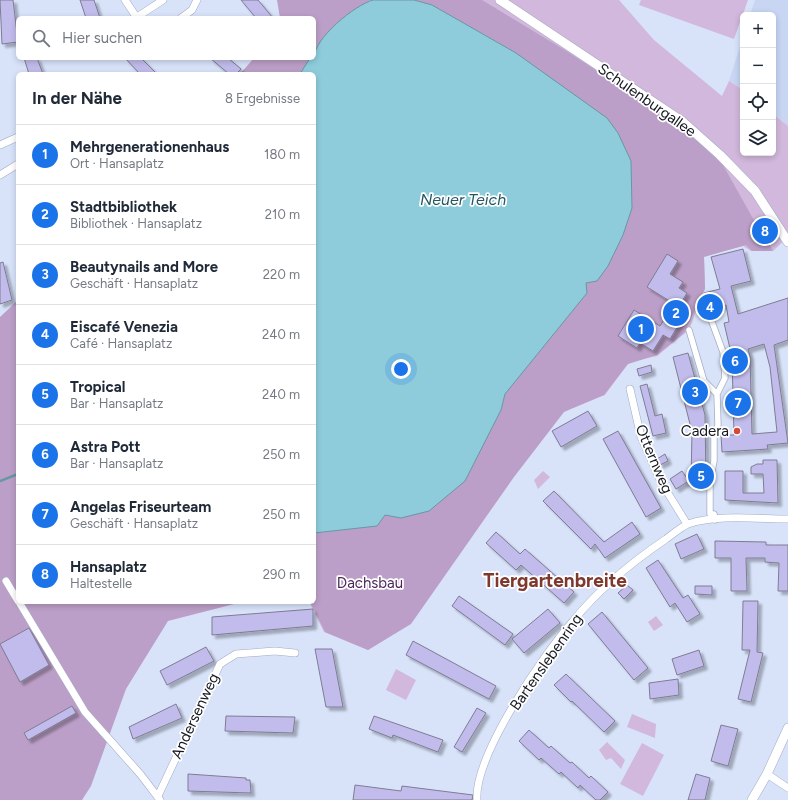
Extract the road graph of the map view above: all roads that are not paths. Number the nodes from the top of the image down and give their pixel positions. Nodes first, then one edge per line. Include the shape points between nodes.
1 (125, 0) edge
2 (163, 0) edge
3 (196, 0) edge
4 (500, 0) edge
5 (136, 16) edge
6 (140, 16) edge
7 (184, 16) edge
8 (16, 138) edge
9 (0, 145) edge
10 (16, 165) edge
11 (0, 175) edge
12 (788, 242) edge
13 (712, 322) dead end
14 (689, 330) dead end
15 (630, 390) dead end
16 (716, 394) junction
17 (715, 520) junction
18 (788, 520) edge
19 (687, 524) junction
20 (6, 581) dead end
21 (16, 598) edge
22 (20, 604) edge
23 (295, 653) dead end
24 (788, 728) edge
25 (767, 774) junction
26 (788, 788) edge
27 (159, 798) edge
28 (477, 800) edge
29 (752, 800) edge

1 - 5 street
2 - 6 street
3 - 7 street via 192,10
4 - 12 street, Schulenburgallee via 682,122 720,155 755,191
8 - 9 street
10 - 11 street
13 - 16 street via 723,352 725,378
14 - 16 street via 704,381
15 - 19 street, Otternweg via 641,437 662,482
16 - 17 street via 718,425 714,435 714,461 710,481 710,514 714,514
17 - 18 street, Bartenslebenring
17 - 19 street, Bartenslebenring
19 - 28 street, Bartenslebenring via 637,558 572,621 529,681 491,746 476,790
20 - 21 street
22 - 27 street via 85,712
23 - 27 street, Andersenweg via 275,651 236,654 220,664
24 - 25 street
25 - 26 street
25 - 29 street

